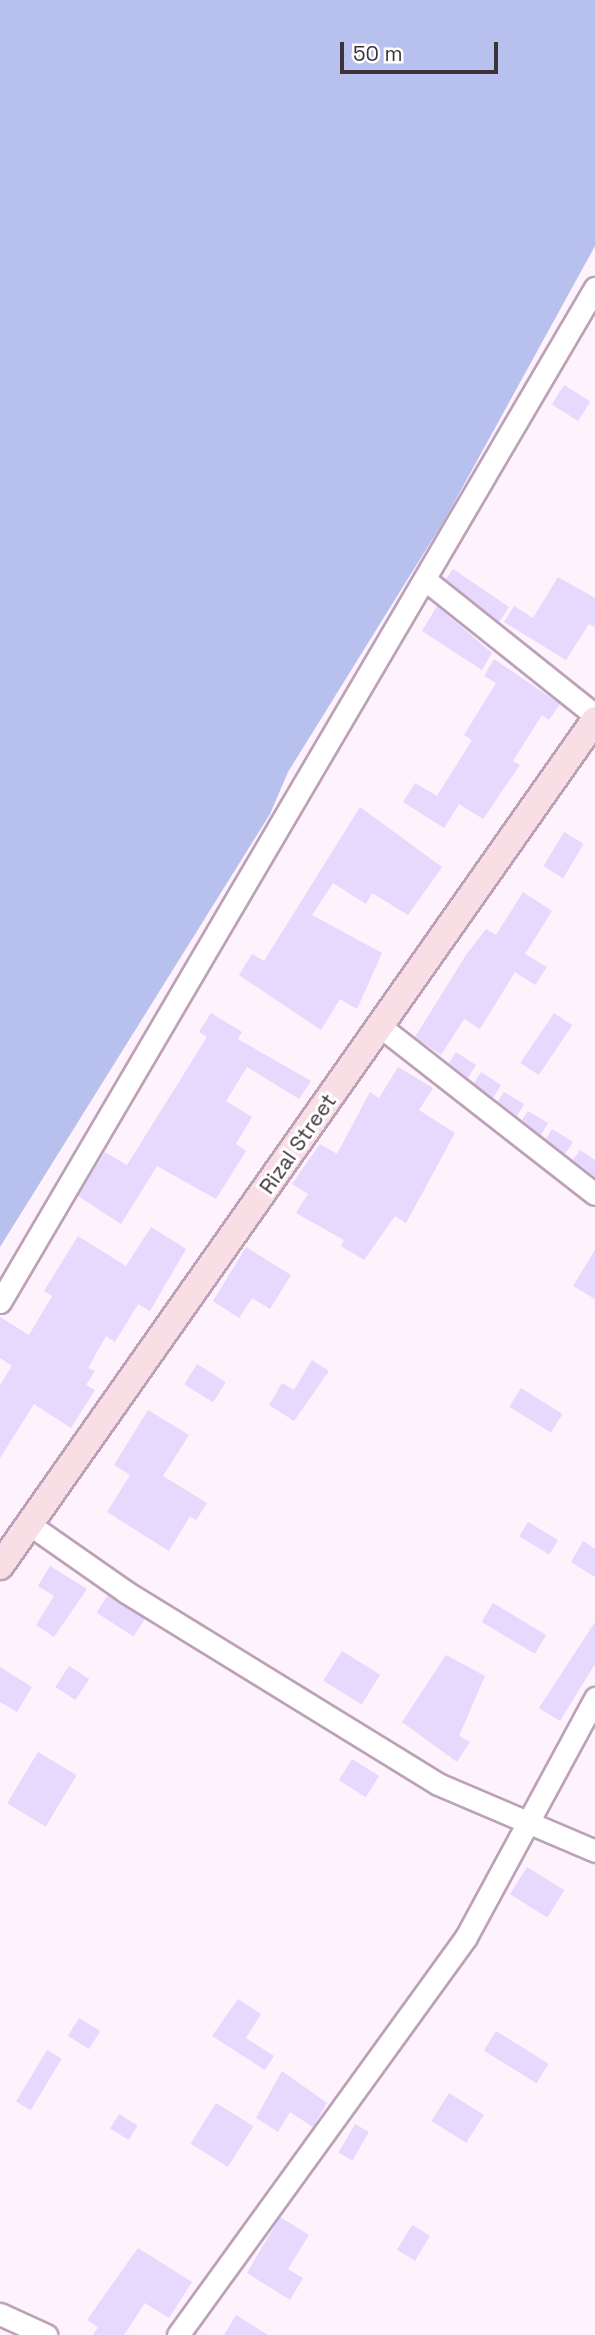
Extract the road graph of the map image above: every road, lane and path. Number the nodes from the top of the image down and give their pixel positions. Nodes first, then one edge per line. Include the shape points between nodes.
1 (595, 288) edge
2 (427, 581) junction
3 (595, 718) edge
4 (381, 1027) junction
5 (595, 1194) edge
6 (0, 1302) edge
7 (29, 1524) junction
8 (0, 1566) edge
9 (595, 1698) edge
10 (524, 1824) junction
11 (595, 1852) edge
12 (0, 2314) edge
13 (46, 2335) edge
14 (178, 2335) edge

1 - 2 street
2 - 3 street
2 - 6 street
3 - 4 main road, Rizal Street
4 - 5 street
4 - 7 main road, Rizal Street
7 - 8 main road, Rizal Street
7 - 10 street via 127,1592 438,1783
9 - 10 street
10 - 11 street
10 - 14 street via 466,1937
12 - 13 street

